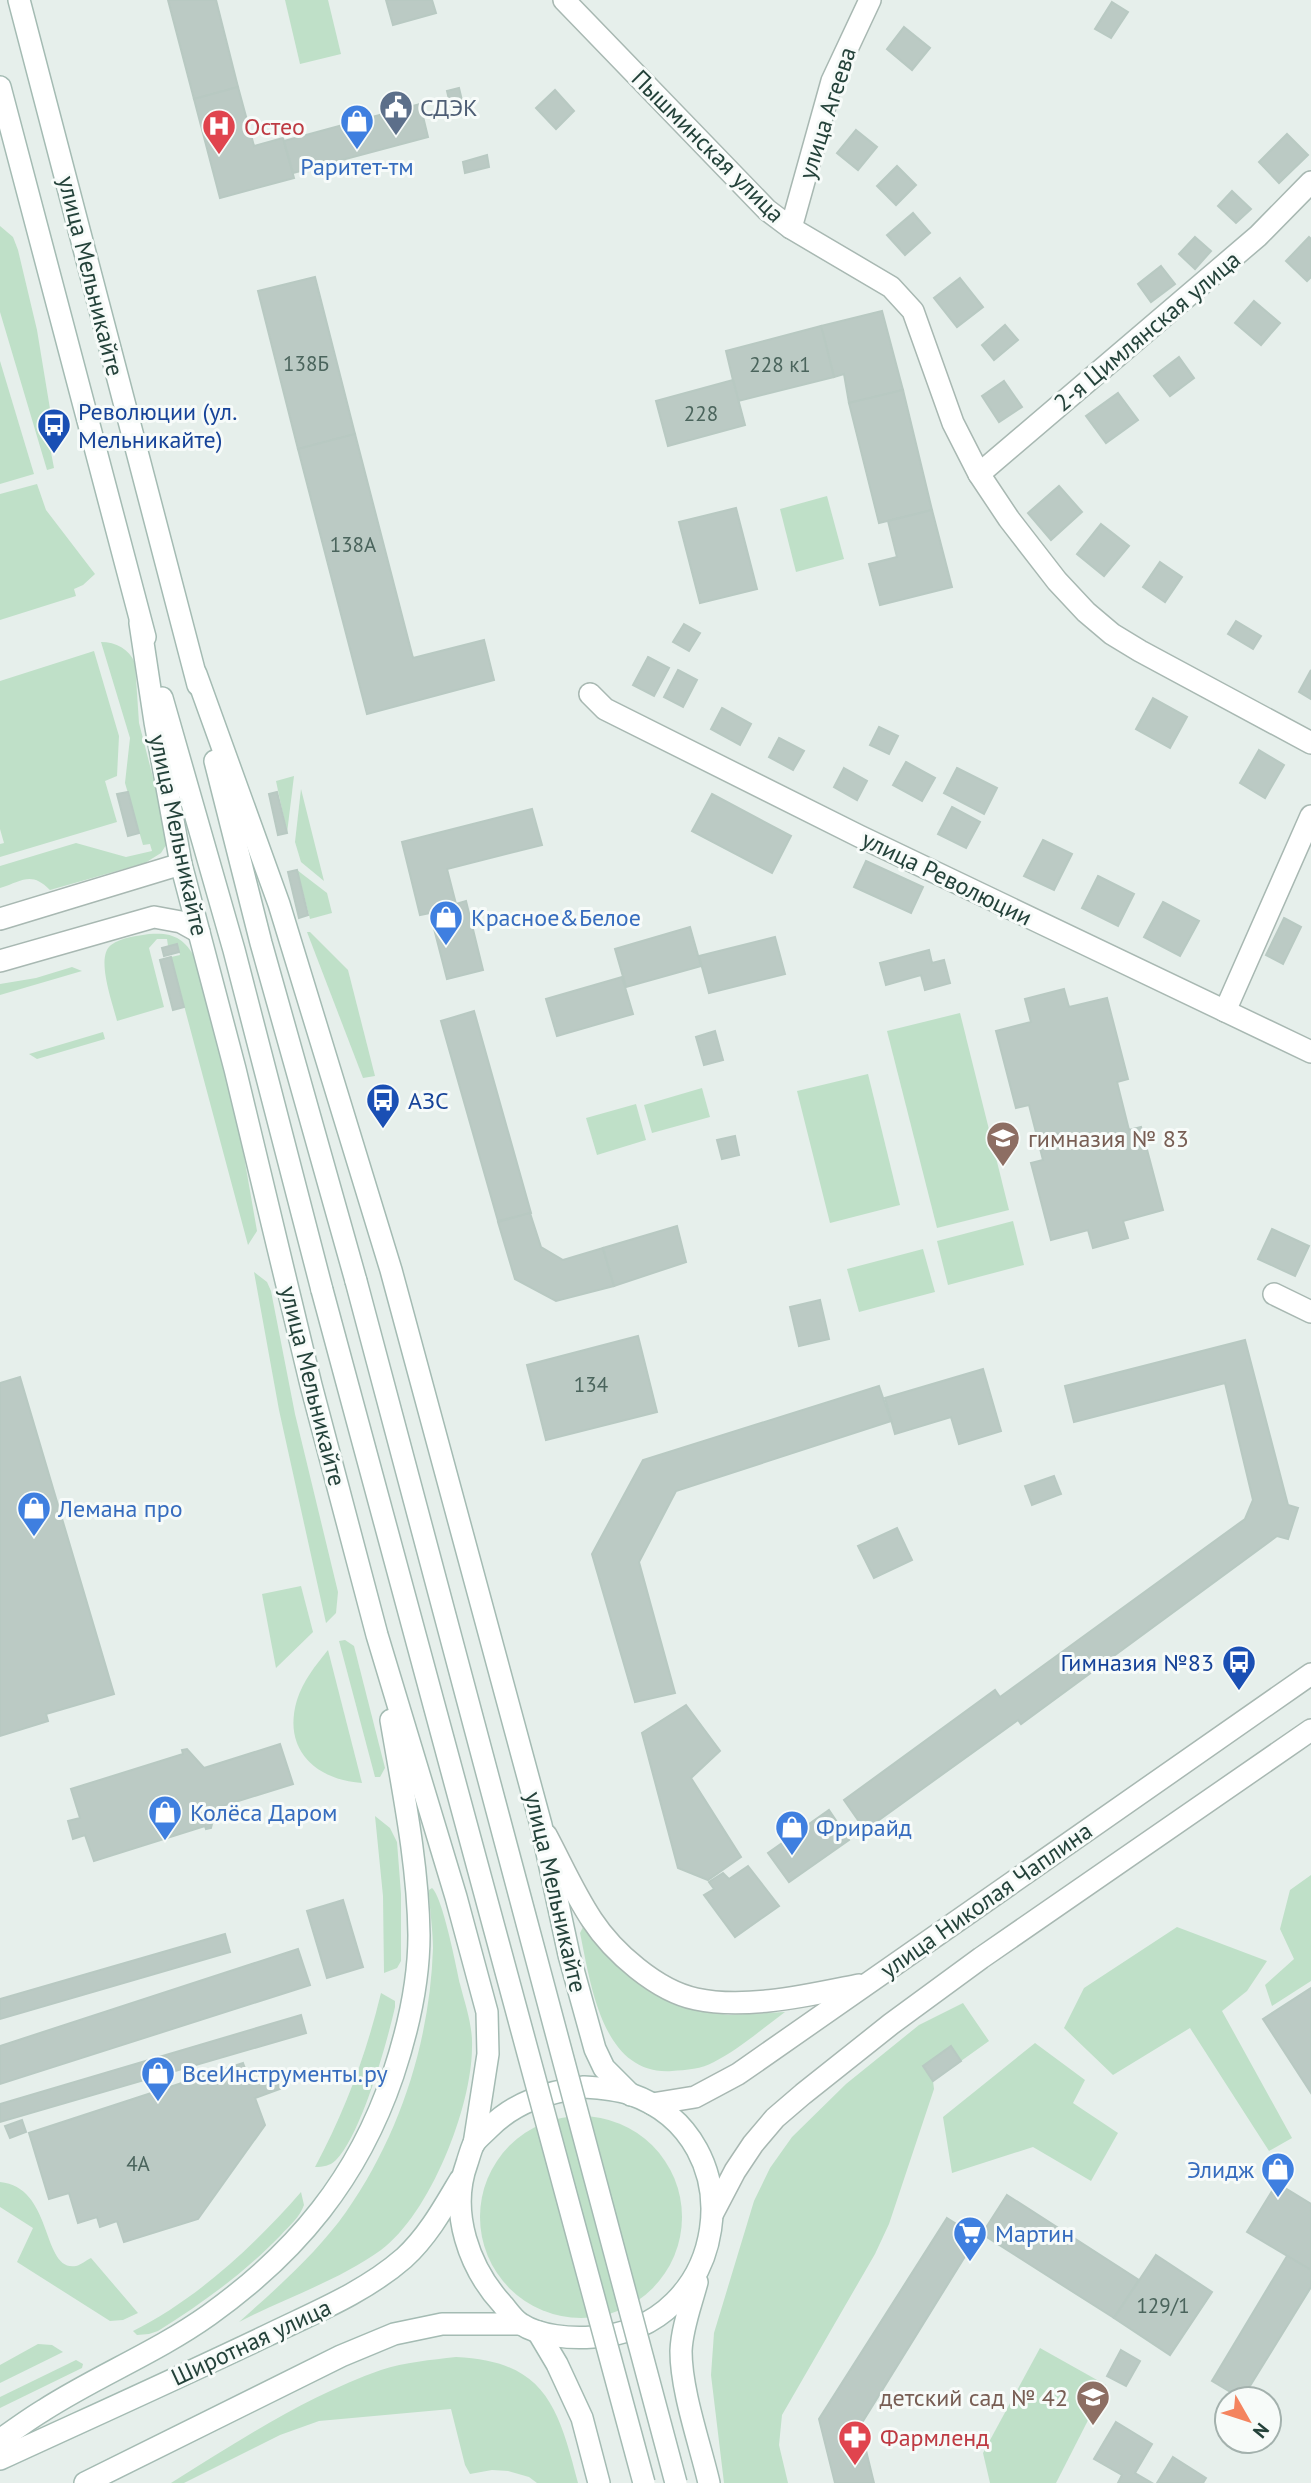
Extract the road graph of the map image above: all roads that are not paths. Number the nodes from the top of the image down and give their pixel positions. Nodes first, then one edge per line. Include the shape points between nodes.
1 (19, 0) edge
2 (564, 0) edge
3 (870, 0) edge
4 (1, 91) edge
5 (1311, 183) edge
6 (791, 228) junction
7 (979, 474) junction
8 (141, 623) junction
9 (196, 674) junction
10 (590, 694) dead end
11 (1311, 743) edge
12 (1311, 816) edge
13 (181, 864) junction
14 (0, 919) edge
15 (199, 932) junction
16 (0, 961) edge
17 (1225, 1011) junction
18 (1311, 1052) edge
19 (1274, 1294) dead end
20 (1311, 1312) edge
21 (377, 1635) junction
22 (1311, 1674) edge
23 (1311, 1730) edge
24 (541, 1825) junction
25 (868, 1983) junction
26 (631, 2095) junction
27 (652, 2104) junction
28 (474, 2144) junction
29 (462, 2175) junction
30 (713, 2213) junction
31 (706, 2254) junction
32 (529, 2328) junction
33 (0, 2440) edge
34 (0, 2459) edge
35 (85, 2483) edge
36 (599, 2483) edge
37 (644, 2483) edge
38 (676, 2483) edge
39 (709, 2483) edge

1 - 9 main road, улица Мельникайте
2 - 6 main road, Пышминская улица via 767,210
3 - 6 main road, улица Агеева via 832,81
4 - 8 main road, улица Мельникайте
5 - 7 main road, 2-я Цимлянская улица via 1258,236
6 - 7 main road, Пышминская улица via 891,287 913,311 953,423
7 - 11 main road, Пышминская улица via 1057,581 1112,634
8 - 13 main road, улица Мельникайте
8 - 37 main road, улица Мельникайте, bridge via 234,950
9 - 24 main road, улица Мельникайте via 279,904 391,1270
9 - 38 main road, улица Мельникайте, bridge via 261,943 356,1281
10 - 17 main road, улица Революции via 605,709 702,758
12 - 17 main road
13 - 14 main road
13 - 15 main road, улица Мельникайте
15 - 16 main road via 181,922 154,918
15 - 21 main road, улица Мельникайте
17 - 18 main road, улица Революции
19 - 20 main road
21 - 28 main road, улица Мельникайте via 487,2012 488,2054
21 - 33 main road via 415,1874 419,1936 408,2024 373,2127 329,2201 301,2235 241,2289 209,2315 44,2409
22 - 25 main road, улица Николая Чаплина
23 - 30 main road, улица Николая Чаплина via 981,1958 803,2094 753,2144
24 - 25 main road via 592,1921 625,1958 658,1983 694,1999 734,2003 807,1996
24 - 26 main road, улица Мельникайте via 595,2049 604,2068
25 - 27 main road, улица Николая Чаплина via 738,2074 695,2097
26 - 27 main road
26 - 28 main road via 608,2088 559,2090 515,2106
27 - 30 main road via 673,2120 696,2151 711,2188
28 - 29 main road
29 - 32 main road via 462,2218 469,2253 481,2278
29 - 34 main road, Широтная улица via 418,2244 374,2281
30 - 31 main road
31 - 32 main road, Широтная улица via 680,2296 640,2326 592,2337
31 - 39 main road via 681,2351
32 - 35 main road, Широтная улица via 442,2324 394,2334
32 - 36 main road via 557,2364 582,2418

